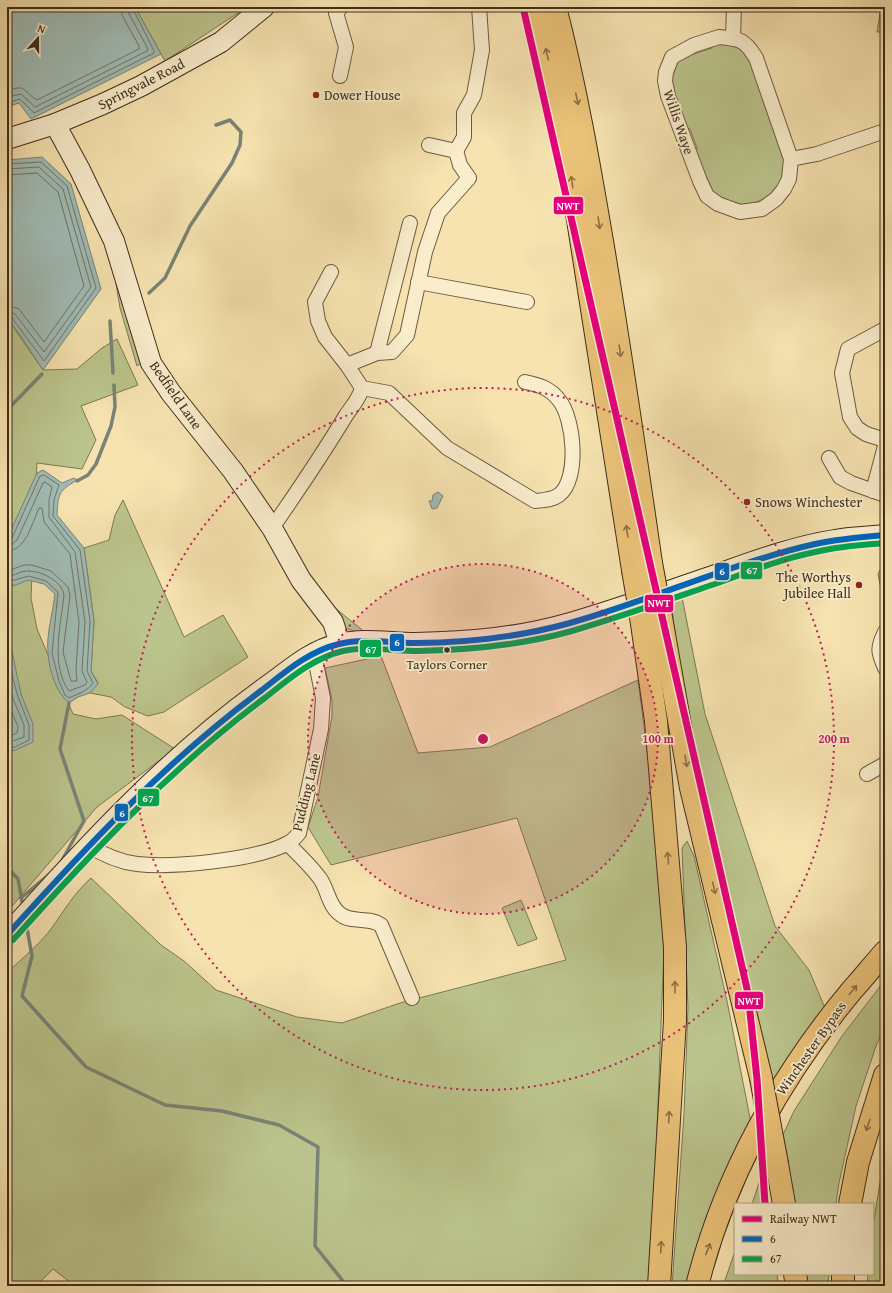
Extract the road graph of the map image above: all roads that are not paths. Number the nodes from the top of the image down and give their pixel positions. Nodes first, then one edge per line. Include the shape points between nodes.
1 (264, 7) edge
2 (341, 7) edge
3 (479, 7) edge
4 (536, 7) edge
5 (555, 7) edge
6 (734, 7) edge
7 (733, 38) junction
8 (340, 76) dead end
9 (55, 124) junction
10 (885, 130) edge
11 (7, 139) edge
12 (429, 145) dead end
13 (456, 151) junction
14 (791, 159) junction
15 (410, 223) dead end
16 (331, 272) dead end
17 (418, 282) junction
18 (527, 302) dead end
19 (885, 330) edge
20 (377, 353) junction
21 (347, 365) junction
22 (525, 382) dead end
23 (362, 388) junction
24 (885, 440) edge
25 (885, 446) edge
26 (829, 458) dead end
27 (879, 493) edge
28 (272, 528) junction
29 (885, 535) edge
30 (642, 567) junction
31 (651, 614) junction
32 (885, 632) edge
33 (340, 644) junction
34 (314, 653) junction
35 (885, 668) edge
36 (885, 764) edge
37 (867, 774) dead end
38 (288, 844) junction
39 (88, 845) junction
40 (7, 935) edge
41 (885, 952) edge
42 (412, 998) dead end
43 (885, 1075) edge
44 (784, 1203) edge
45 (850, 1203) edge
46 (795, 1275) edge
47 (843, 1275) edge
48 (659, 1286) edge
49 (697, 1286) edge
50 (797, 1286) edge
51 (843, 1286) edge

1 - 9 main road, Springvale Road via 220,42 142,86
2 - 8 street via 336,13 346,47
3 - 13 street via 482,50 474,95 464,113 464,137
30 -> 4 main road via 565,137
5 -> 30 main road via 569,59 585,138 619,342
6 - 7 street
7 - 14 street, Willis Waye via 748,44 756,58
7 - 14 street, Willis Waye via 719,37 694,45 672,57 666,72 668,96 707,196 718,204 740,212 752,212 769,206 789,179
9 - 11 main road, Springvale Road
9 - 28 main road, Bedfield Lane via 114,241 150,363 233,470
10 - 14 street via 817,154
12 - 13 street
13 - 17 street via 460,165 469,178 438,213
15 - 20 street
16 - 21 street via 315,302 318,321 325,337
17 - 18 street
17 - 20 street via 407,335 392,352
19 - 24 street via 848,349 842,373 850,417 857,428
20 - 21 street
21 - 23 street
22 - 23 street via 542,386 560,400 568,421 574,458 560,494 552,499 536,502 447,448 390,393
23 - 28 street via 359,398
25 - 27 street
26 - 27 street via 840,477
28 - 33 main road, Bedfield Lane via 301,580 334,622
29 - 33 main road via 835,540 798,548 752,561 601,614 542,630 470,642 357,641
30 - 31 main road, bridge
31 -> 44 main road, bridge via 761,1078
48 -> 31 main road via 675,1020 675,947 656,721
32 - 35 street via 878,652
33 - 34 main road
34 - 38 street, Pudding Lane via 323,698 321,729 299,833
34 - 39 main road via 249,698 195,744
36 - 37 street
38 - 39 street, Pudding Lane via 249,856 172,865 136,864
38 - 42 street via 321,880 332,904 340,914 349,920 364,919 381,925
39 - 40 main road
49 -> 41 main road, Winchester Bypass via 735,1177 769,1107 827,1020
43 -> 45 main road via 858,1162
46 - 50 main road
47 - 51 main road

